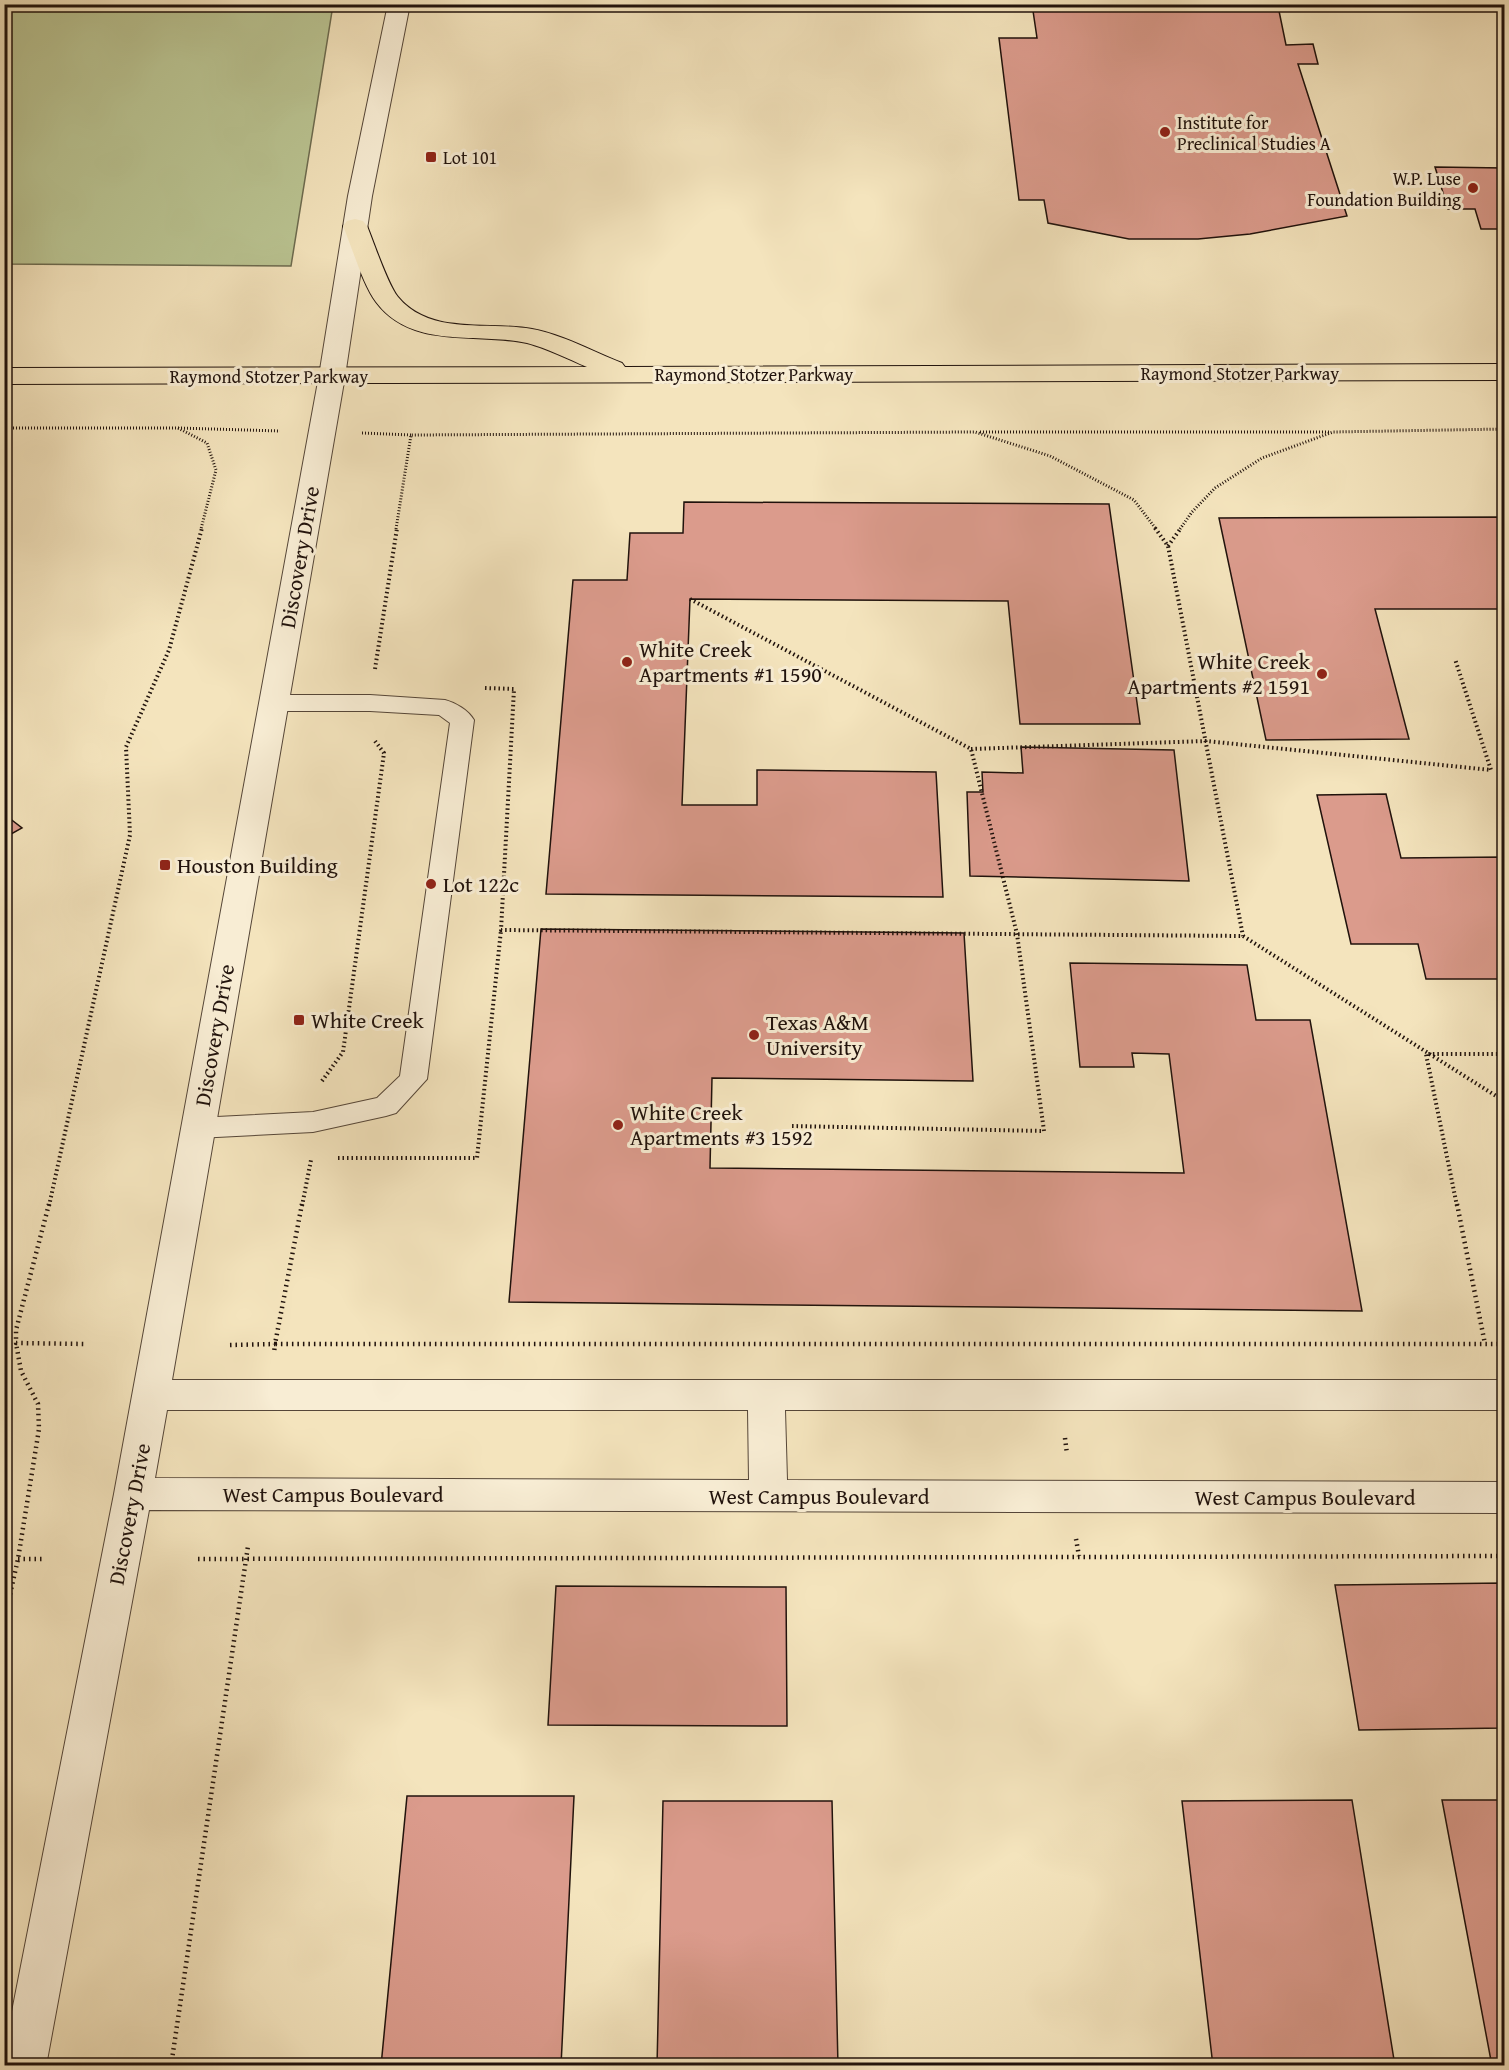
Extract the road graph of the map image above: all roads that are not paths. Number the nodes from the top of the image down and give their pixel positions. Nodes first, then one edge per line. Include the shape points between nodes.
1 (399, 4) edge
2 (356, 226) junction
3 (1504, 372) edge
4 (629, 374) junction
5 (4, 376) edge
6 (332, 376) junction
7 (273, 703) junction
8 (197, 1128) junction
9 (150, 1395) junction
10 (1504, 1395) edge
11 (766, 1396) junction
12 (133, 1494) junction
13 (768, 1496) junction
14 (1504, 1498) edge
15 (24, 2066) edge

1 - 2 street, Discovery Drive
2 - 4 main road via 386,299 402,314 447,330 531,336
2 - 6 street, Discovery Drive
3 - 4 main road, Raymond Stotzer Parkway
4 - 6 main road, Raymond Stotzer Parkway
5 - 6 main road, Raymond Stotzer Parkway
6 - 7 street, Discovery Drive
7 - 8 street, Discovery Drive
7 - 8 lane via 445,708 462,720 413,1079 386,1106 314,1122
8 - 9 street, Discovery Drive
9 - 11 street
9 - 12 street, Discovery Drive
10 - 11 street
11 - 13 street
12 - 13 street, West Campus Boulevard
12 - 15 street, Discovery Drive
13 - 14 street, West Campus Boulevard

